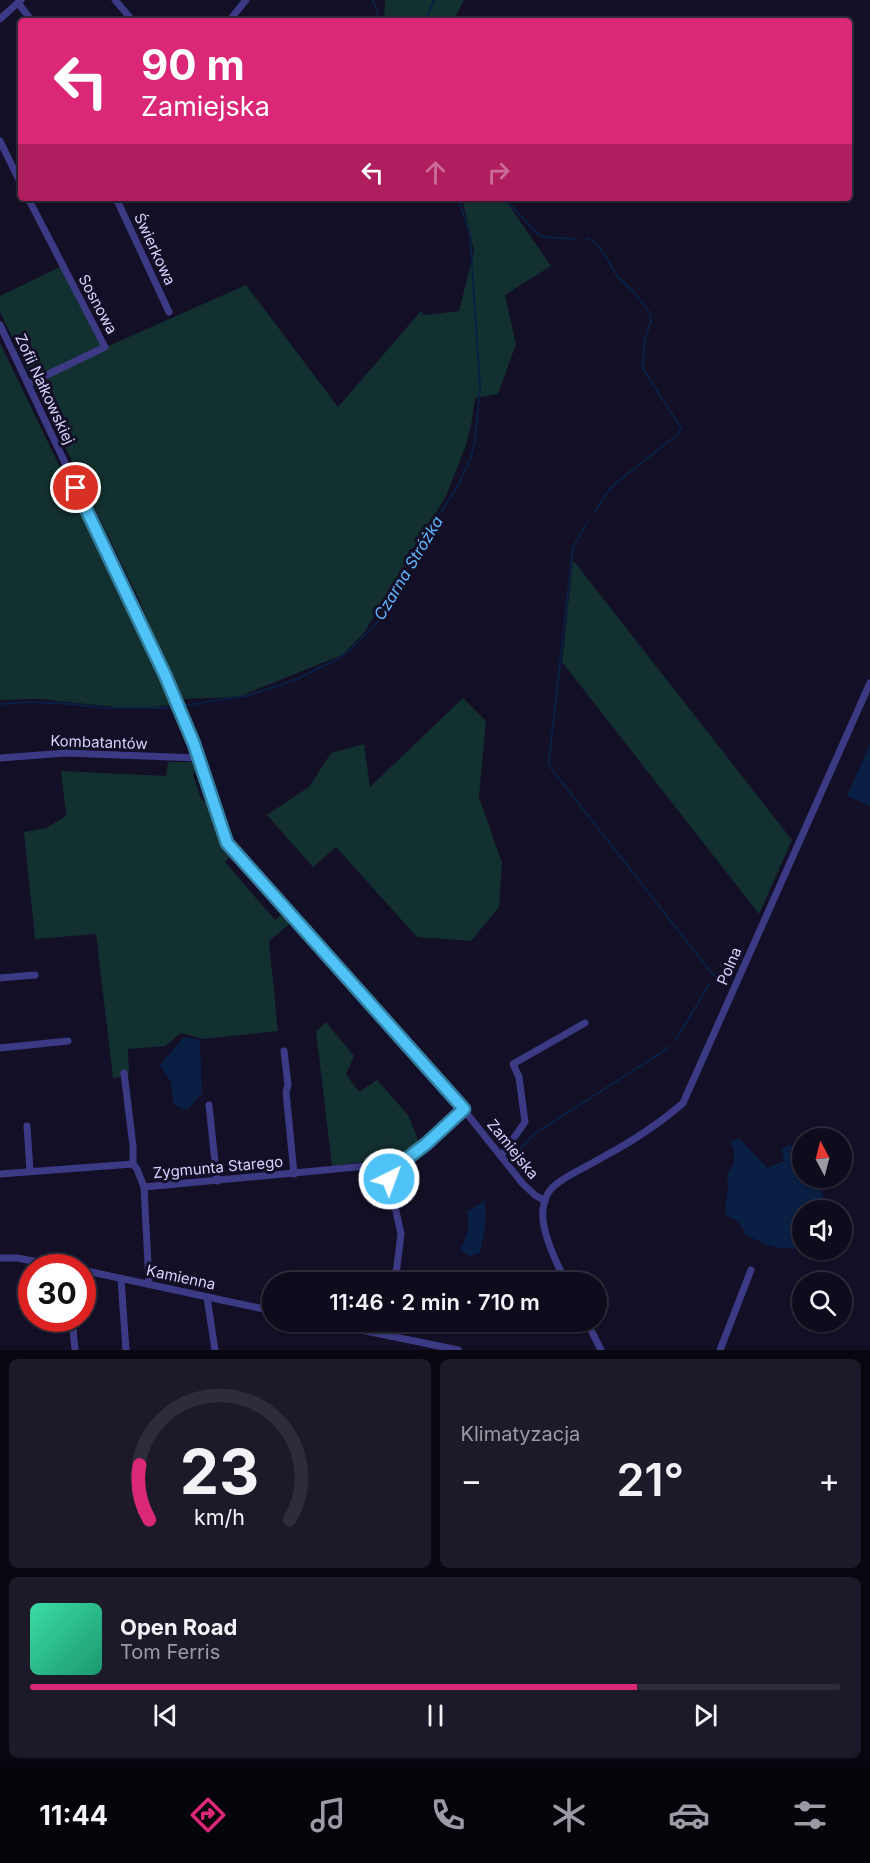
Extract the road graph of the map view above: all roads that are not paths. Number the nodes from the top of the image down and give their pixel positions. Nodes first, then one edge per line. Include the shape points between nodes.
1 (115, 0) edge
2 (246, 0) edge
3 (20, 1) edge
4 (30, 18) edge
5 (130, 18) edge
6 (231, 18) edge
7 (0, 20) edge
8 (0, 141) edge
9 (18, 178) edge
10 (30, 201) edge
11 (117, 201) edge
12 (169, 312) dead end
13 (0, 325) edge
14 (28, 384) junction
15 (870, 683) edge
16 (0, 758) edge
17 (198, 758) junction
18 (35, 975) dead end
19 (0, 978) edge
20 (585, 1023) dead end
21 (68, 1041) dead end
22 (0, 1048) edge
23 (284, 1051) dead end
24 (124, 1073) dead end
25 (209, 1105) dead end
26 (464, 1109) junction
27 (27, 1126) dead end
28 (501, 1156) junction
29 (133, 1164) junction
30 (392, 1170) junction
31 (30, 1171) junction
32 (294, 1173) junction
33 (0, 1174) edge
34 (217, 1181) junction
35 (144, 1187) junction
36 (545, 1201) junction
37 (0, 1258) edge
38 (18, 1258) edge
39 (751, 1270) dead end
40 (396, 1272) edge
41 (561, 1272) edge
42 (96, 1273) edge
43 (121, 1279) junction
44 (149, 1284) junction
45 (207, 1297) junction
46 (262, 1309) edge
47 (73, 1332) edge
48 (371, 1332) edge
49 (391, 1332) edge
50 (591, 1332) edge
51 (390, 1336) junction
52 (75, 1350) edge
53 (126, 1350) edge
54 (215, 1350) edge
55 (458, 1350) edge
56 (601, 1350) edge
57 (720, 1350) edge

1 - 5 street
2 - 6 street
3 - 4 street
3 - 7 street
8 - 9 street
10 - 14 street, Sosnowa via 105,347
11 - 12 street, Świerkowa
13 - 14 street, Zofii Nałkowskiej
14 - 17 street, Zofii Nałkowskiej
15 - 36 street, Polna via 682,1103 622,1147 558,1183
16 - 17 street, Kombatantów via 66,753
17 - 26 street, Zamiejska via 222,833 235,853
18 - 19 street
20 - 28 street via 513,1064 519,1077 525,1122
21 - 22 street
23 - 32 street, Zygmunta Starego
24 - 29 street, Zygmunta Starego
25 - 34 street
26 - 28 street, Zamiejska
26 - 30 street
27 - 31 street
28 - 36 street, Zamiejska via 529,1190
29 - 31 street, Zygmunta Starego
29 - 35 street, Zygmunta Starego
30 - 32 street, Zygmunta Starego via 378,1165
30 - 40 street via 389,1179 401,1234
31 - 33 street, Zygmunta Starego
32 - 34 street, Zygmunta Starego
34 - 35 street, Zygmunta Starego
35 - 44 street, Zygmunta Starego
36 - 41 street via 544,1227
37 - 38 street
39 - 57 street
42 - 43 street, Kamienna
43 - 44 street, Kamienna
43 - 53 street
44 - 45 street, Kamienna
45 - 46 street, Kamienna
45 - 54 street
47 - 52 street
48 - 51 street
49 - 51 street
50 - 56 street
51 - 55 street

